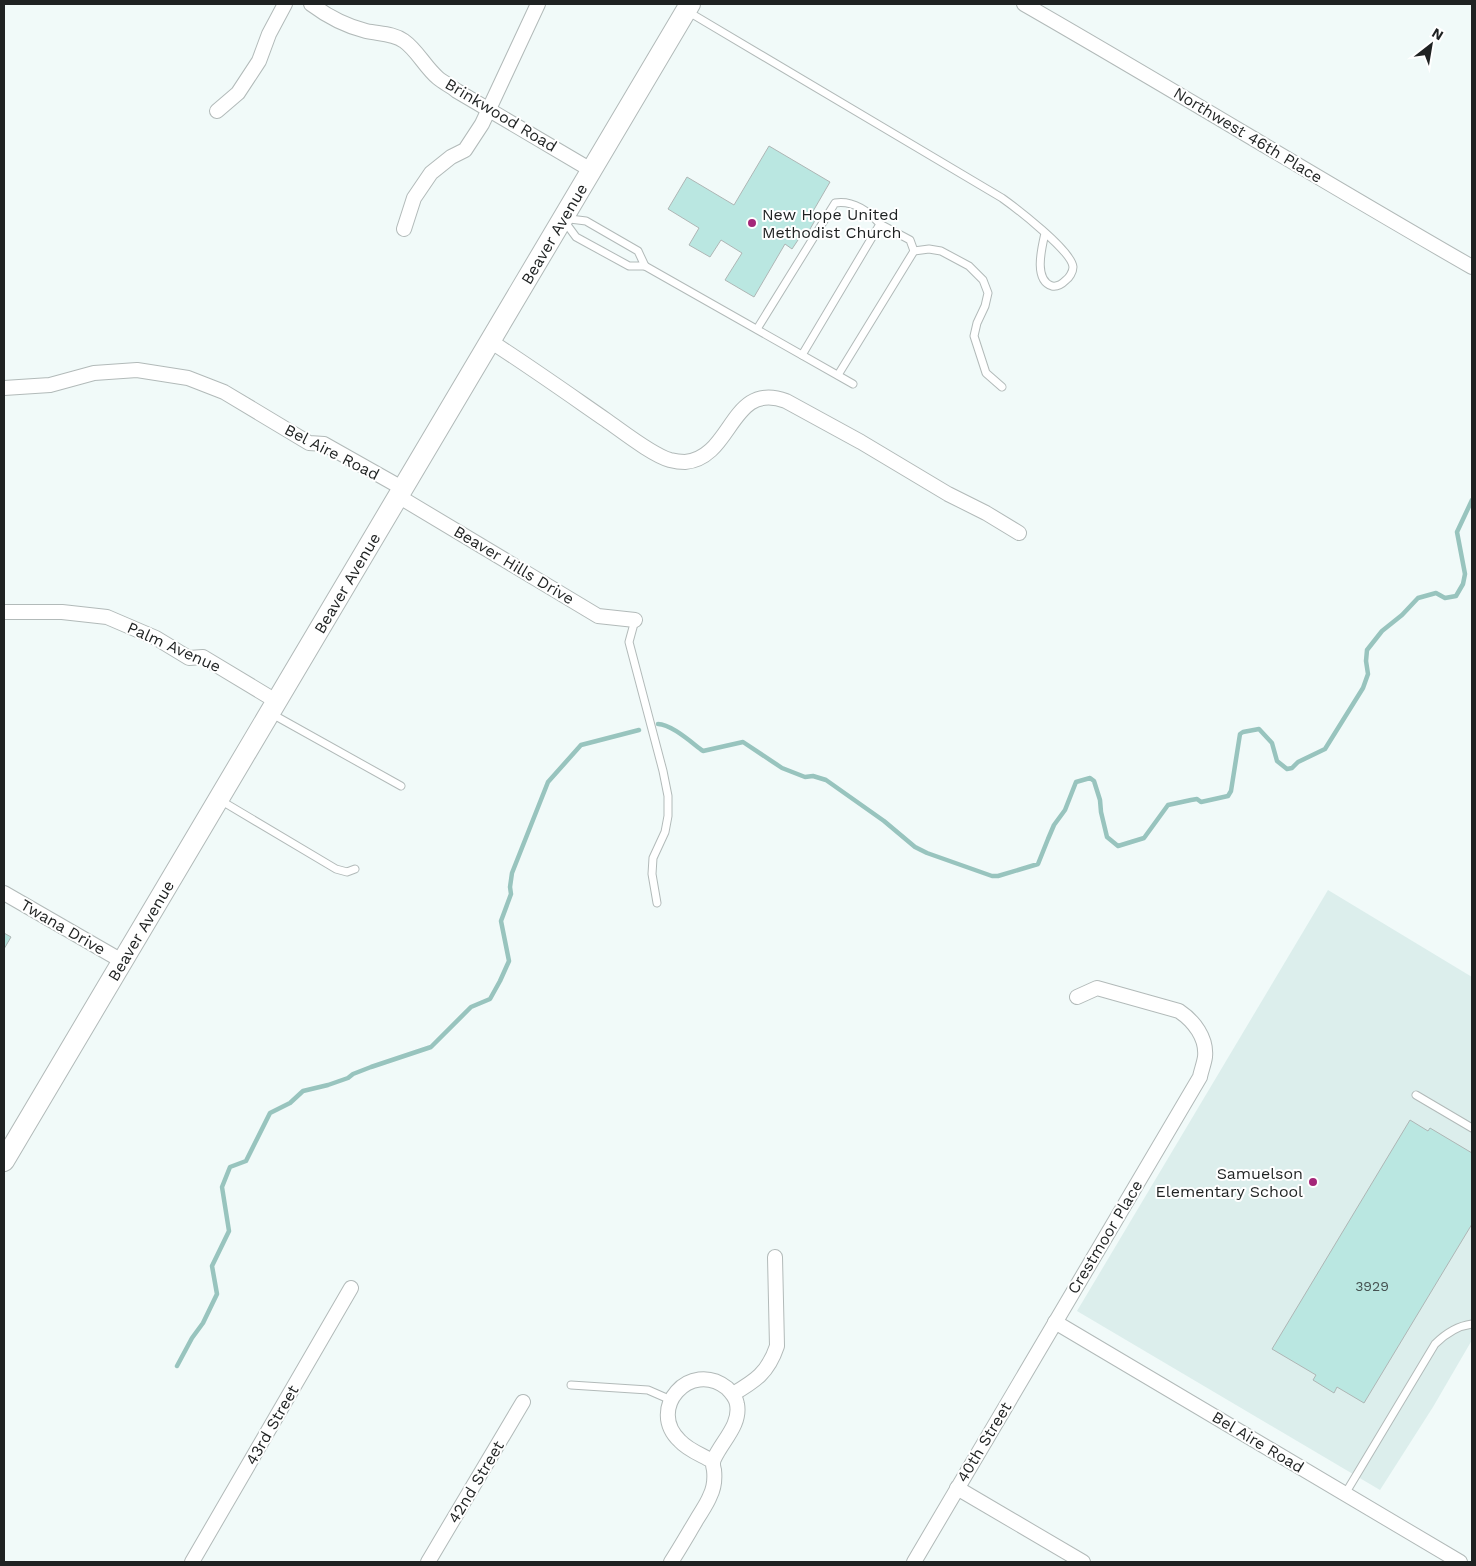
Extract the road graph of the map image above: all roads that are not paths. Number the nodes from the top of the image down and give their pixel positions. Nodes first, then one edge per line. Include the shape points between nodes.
1 (285, 4) edge
2 (311, 4) edge
3 (538, 4) edge
4 (1024, 4) edge
5 (688, 7) edge
6 (489, 109) junction
7 (217, 111) dead end
8 (592, 170) junction
9 (562, 218) junction
10 (880, 224) junction
11 (404, 229) dead end
12 (1045, 233) junction
13 (914, 252) junction
14 (645, 266) junction
15 (1472, 267) edge
16 (757, 329) junction
17 (490, 341) junction
18 (802, 355) junction
19 (838, 376) junction
20 (854, 384) dead end
21 (1002, 387) dead end
22 (4, 388) edge
23 (400, 492) junction
24 (1019, 533) dead end
25 (4, 612) edge
26 (635, 620) joint
27 (273, 707) junction
28 (401, 786) dead end
29 (217, 799) junction
30 (355, 869) dead end
31 (4, 893) edge
32 (657, 902) dead end
33 (122, 961) junction
34 (1077, 997) dead end
35 (1416, 1095) dead end
36 (1472, 1128) edge
37 (4, 1160) edge
38 (775, 1257) dead end
39 (351, 1288) dead end
40 (1055, 1322) junction
41 (1472, 1324) edge
42 (571, 1385) dead end
43 (733, 1394) junction
44 (671, 1400) junction
45 (523, 1402) dead end
46 (712, 1461) junction
47 (957, 1488) junction
48 (1345, 1494) junction
49 (192, 1562) edge
50 (428, 1562) edge
51 (671, 1562) edge
52 (914, 1562) edge
53 (1083, 1562) edge
54 (1460, 1562) edge

1 - 7 street via 259,61 238,93
2 - 6 street, Brinkwood Road via 336,20 403,40 438,78
3 - 6 street
4 - 15 street, Northwest 46th Place
5 - 8 main road, Beaver Avenue
5 - 12 lane via 1002,198
6 - 8 street, Brinkwood Road
6 - 11 street via 465,150 431,173 414,198
8 - 9 main road, Beaver Avenue
9 - 14 lane via 576,237 629,266
9 - 14 lane via 586,221 638,251
9 - 17 main road, Beaver Avenue
10 - 13 lane via 910,240
10 - 16 lane via 853,204 835,203
10 - 18 lane
12 - 12 lane via 1067,255 1073,266 1068,279 1059,285 1045,282 1042,273 1039,261
13 - 19 lane
13 - 21 lane via 941,251 969,266 983,280 988,293 974,336 986,373
14 - 16 lane
16 - 18 lane
17 - 23 main road, Beaver Avenue
17 - 24 street via 619,430 671,460 684,462 707,455 745,406 754,400 775,397
18 - 19 lane
19 - 20 lane
22 - 23 street, Bel Aire Road via 50,384 94,373 137,370 188,378 224,392 309,443 324,444
23 - 26 street, Beaver Hills Drive via 598,616
23 - 27 main road, Beaver Avenue
25 - 27 street, Palm Avenue via 62,612 107,617 156,638 189,658 203,657
26 - 32 lane via 629,642 668,796 665,832 652,858
27 - 28 lane
27 - 29 main road, Beaver Avenue
29 - 30 lane via 336,869 347,872
29 - 33 main road, Beaver Avenue
31 - 33 street, Twana Drive
33 - 37 main road, Beaver Avenue
34 - 40 street, Crestmoor Place via 1097,988 1179,1011 1200,1033 1205,1057 1200,1077
35 - 36 lane
38 - 43 street via 777,1346 765,1371
39 - 49 street, 43rd Street
40 - 47 street, 40th Street
40 - 48 street, Bel Aire Road
41 - 48 lane via 1444,1334 1435,1344
42 - 44 lane via 648,1390
43 - 44 street via 720,1384 699,1380 678,1390
43 - 46 street via 737,1402 735,1423
44 - 46 street via 668,1423 673,1434 681,1443
45 - 50 street, 42nd Street
46 - 51 street via 714,1484 707,1503
47 - 52 street, 40th Street
47 - 53 street
48 - 54 street, Bel Aire Road

